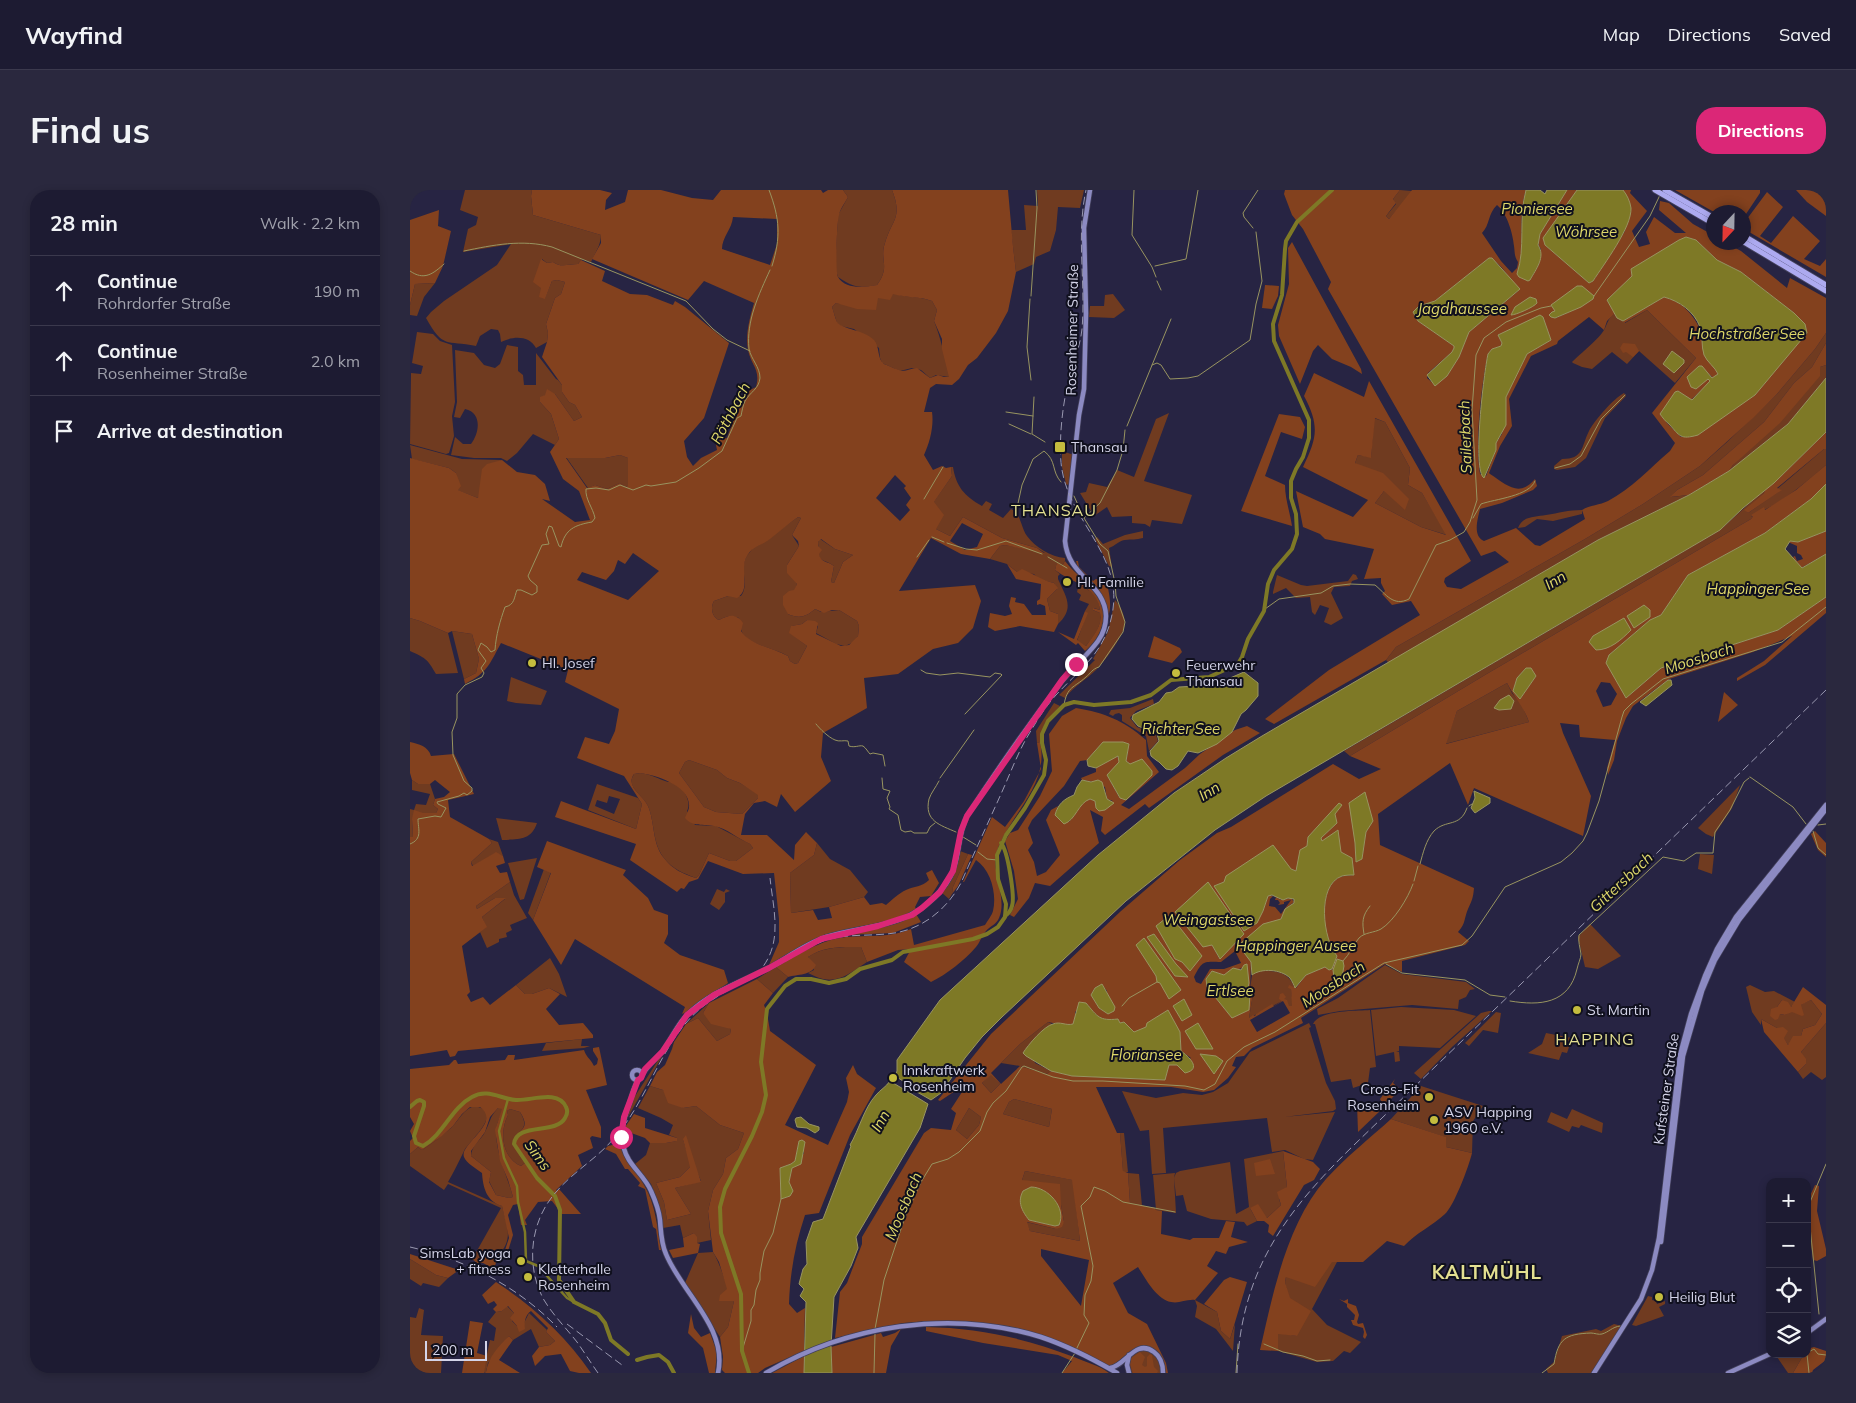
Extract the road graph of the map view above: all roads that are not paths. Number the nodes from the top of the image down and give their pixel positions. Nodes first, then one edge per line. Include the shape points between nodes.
1 (1090, 190) edge
2 (1662, 191) edge
3 (1706, 214) edge
4 (1706, 219) edge
5 (1751, 240) edge
6 (1751, 246) edge
7 (1826, 285) edge
8 (1826, 291) edge
9 (1826, 804) edge
10 (1826, 810) edge
11 (641, 1073) junction
12 (636, 1080) junction
13 (1826, 1319) edge
14 (1811, 1330) edge
15 (1129, 1355) junction
16 (1766, 1356) edge
17 (719, 1370) edge
18 (1111, 1371) edge
19 (722, 1373) edge
20 (766, 1373) edge
21 (1117, 1373) edge
22 (1129, 1373) edge
23 (1163, 1373) edge
24 (1596, 1373) edge
25 (1728, 1373) edge

1 - 11 main road, Rosenheimer Straße via 1084,228 1084,389 1065,541 1070,561 1104,605 1105,622 1101,636 1062,680 967,816 953,871 940,892 917,912 869,929 821,939 714,995 687,1015 663,1051
2 - 3 highway
2 - 4 highway
5 - 7 highway
6 - 8 highway
9 - 24 main road, Kufsteiner Straße via 1736,917 1705,976 1680,1055 1655,1262 1641,1299
10 - 24 main road, Kufsteiner Straße via 1739,920 1708,977 1683,1056 1658,1257 1652,1280
11 - 12 main road via 641,1078
11 - 12 main road via 633,1073
12 - 17 main road via 622,1123 623,1148 655,1201 668,1258 716,1338 720,1353
13 - 14 main road
15 - 18 main road
15 - 22 main road
15 - 23 main road via 1141,1348 1151,1350 1161,1359
16 - 25 main road
17 - 19 main road
18 - 20 main road via 1044,1338 977,1324 936,1324 838,1340 798,1355
18 - 21 main road

